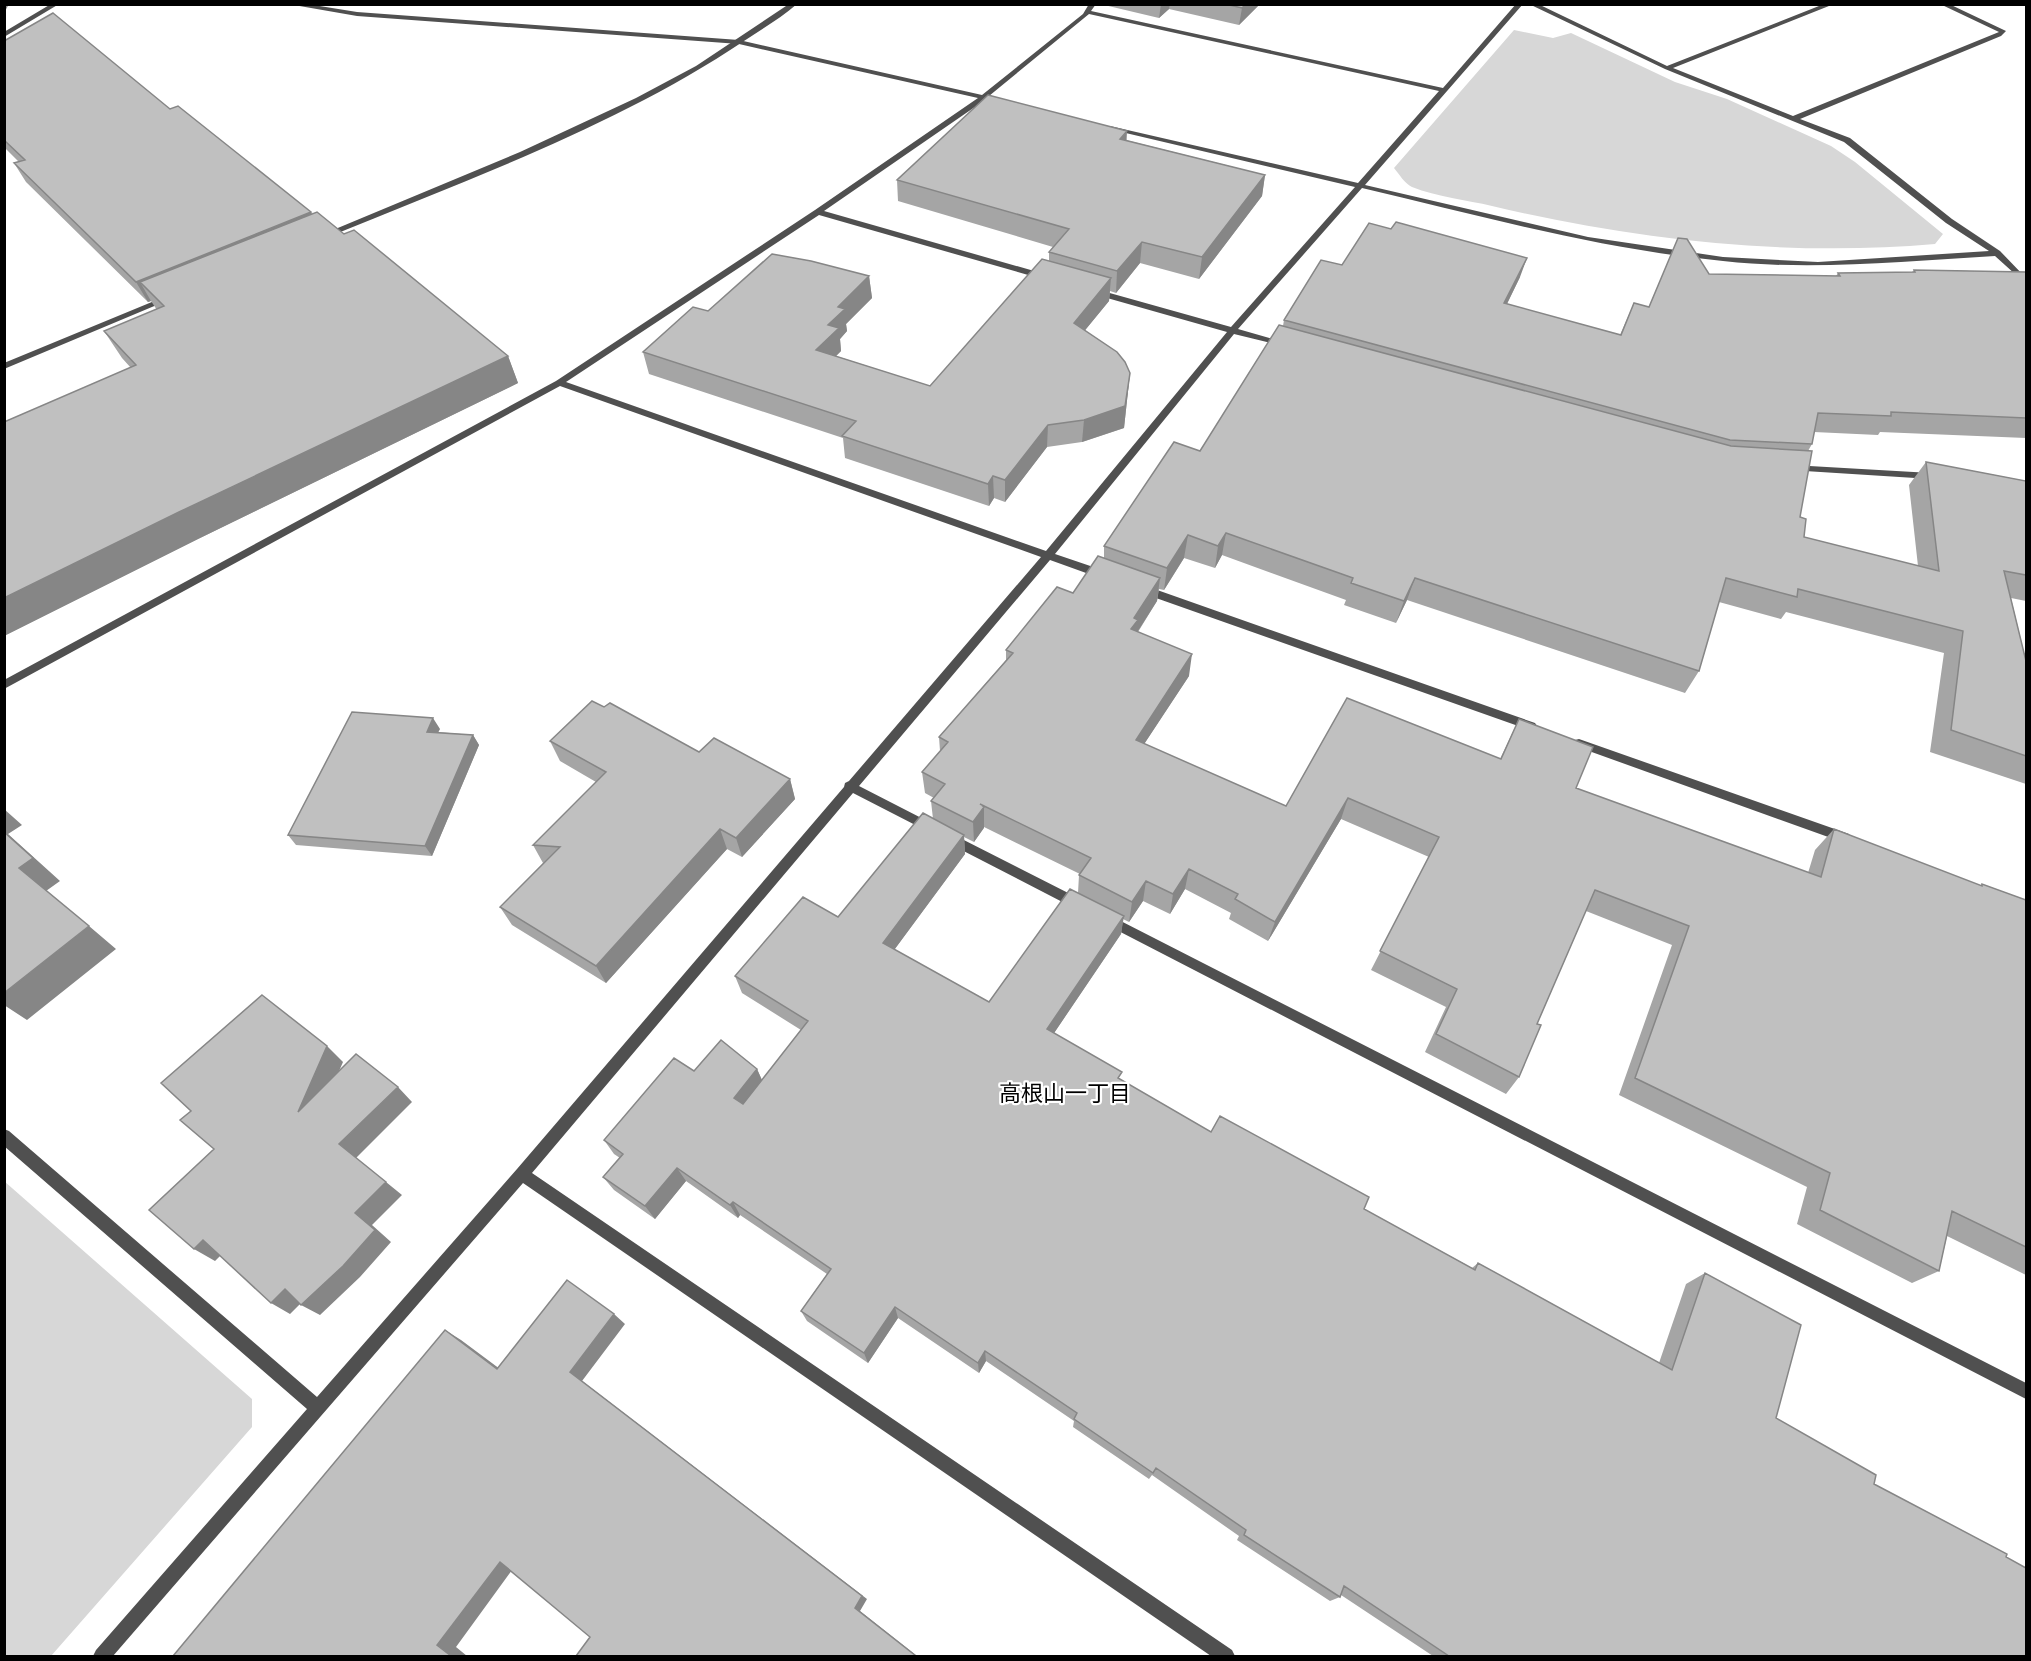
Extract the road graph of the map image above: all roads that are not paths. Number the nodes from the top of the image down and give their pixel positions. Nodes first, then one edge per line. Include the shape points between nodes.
1 (56, 4) edge
2 (291, 4) edge
3 (794, 4) edge
4 (1093, 4) edge
5 (1520, 4) edge
6 (1532, 4) edge
7 (1831, 4) edge
8 (1943, 4) edge
9 (1087, 12) junction
10 (4, 35) edge
11 (739, 42) junction
12 (1667, 68) junction
13 (1444, 90) junction
14 (984, 97) junction
15 (1006, 103) edge
16 (1795, 118) junction
17 (1109, 127) edge
18 (1359, 186) junction
19 (818, 212) junction
20 (314, 240) edge
21 (1997, 253) junction
22 (1059, 282) edge
23 (2026, 282) edge
24 (1082, 288) edge
25 (181, 294) edge
26 (1232, 331) junction
27 (1300, 350) edge
28 (4, 366) edge
29 (559, 383) junction
30 (1778, 467) edge
31 (1944, 477) edge
32 (1048, 555) junction
33 (4, 685) edge
34 (1543, 730) edge
35 (1565, 738) edge
36 (849, 786) junction
37 (1858, 842) edge
38 (4, 1136) edge
39 (522, 1174) junction
40 (2026, 1391) edge
41 (318, 1408) junction
42 (102, 1656) edge
43 (1226, 1656) edge

1 - 10 street
2 - 11 street via 357,14
3 - 11 street
4 - 9 street
5 - 13 street
6 - 12 street
7 - 12 street
8 - 16 street via 2003,31
9 - 13 street
9 - 14 street
11 - 14 street
11 - 20 street via 641,100
12 - 16 street
13 - 18 street
14 - 15 street
14 - 19 street
16 - 21 street via 1847,140 1949,221
17 - 18 street
18 - 21 street via 1588,239 1723,259 1818,264
18 - 26 street
19 - 22 street
19 - 29 street
21 - 23 street
24 - 26 street
25 - 28 street
26 - 27 street
26 - 32 street
29 - 32 street
29 - 33 street
30 - 31 street
32 - 34 street
32 - 36 street
35 - 37 street
36 - 39 street
36 - 40 street
38 - 41 street
39 - 41 street
39 - 43 street
41 - 42 street

